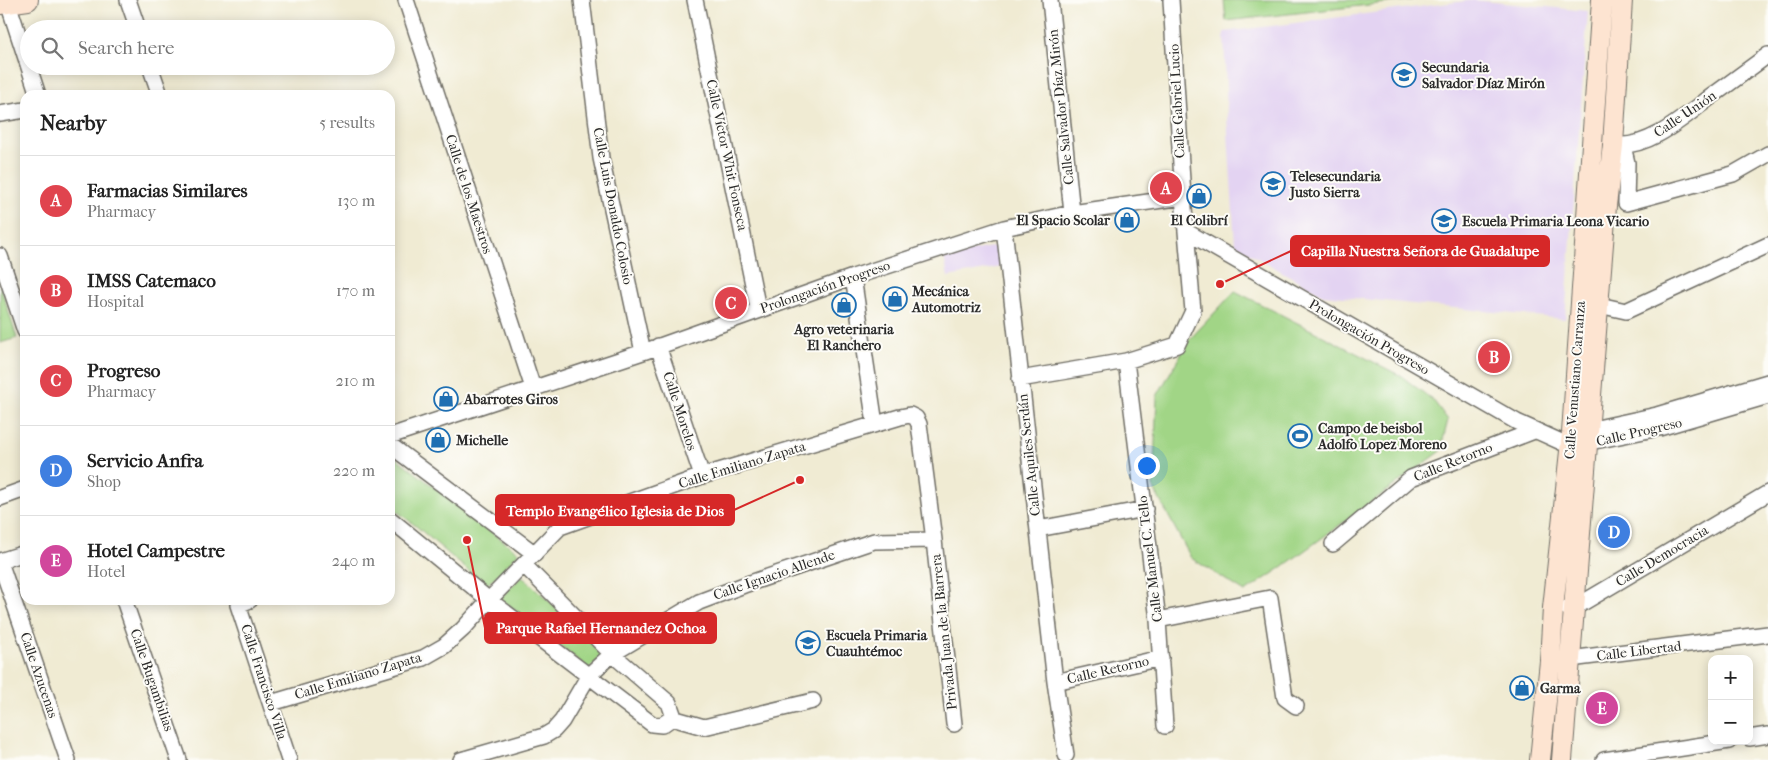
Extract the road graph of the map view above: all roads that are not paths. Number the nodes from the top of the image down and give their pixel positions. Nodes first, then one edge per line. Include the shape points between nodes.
1 (28, 0) edge
2 (128, 0) edge
3 (406, 0) edge
4 (582, 0) edge
5 (695, 0) edge
6 (1050, 0) edge
7 (1171, 0) edge
8 (1602, 0) edge
9 (1622, 0) edge
10 (4, 3) edge
11 (135, 20) edge
12 (20, 46) edge
13 (1768, 55) edge
14 (31, 75) edge
15 (153, 75) edge
16 (36, 90) edge
17 (158, 90) edge
18 (20, 111) edge
19 (0, 114) edge
20 (1592, 143) junction
21 (1618, 146) junction
22 (1768, 154) edge
23 (1183, 198) junction
24 (1072, 213) junction
25 (1004, 228) junction
26 (1187, 232) junction
27 (1768, 245) edge
28 (0, 256) edge
29 (853, 277) junction
30 (1599, 305) junction
31 (758, 309) junction
32 (20, 316) edge
33 (658, 346) junction
34 (643, 352) junction
35 (1126, 361) junction
36 (1020, 379) junction
37 (1768, 382) edge
38 (533, 388) junction
39 (1768, 396) edge
40 (916, 418) joint
41 (875, 424) junction
42 (1534, 431) junction
43 (395, 434) edge
44 (1574, 438) junction
45 (395, 449) edge
46 (702, 476) junction
47 (20, 491) edge
48 (1768, 493) edge
49 (0, 498) edge
50 (1145, 509) junction
51 (395, 523) edge
52 (1038, 529) junction
53 (934, 540) junction
54 (1333, 544) dead end
55 (535, 554) junction
56 (20, 555) edge
57 (0, 562) edge
58 (524, 565) junction
59 (489, 600) junction
60 (126, 605) edge
61 (245, 605) edge
62 (1553, 608) junction
63 (1574, 608) junction
64 (1158, 620) junction
65 (1768, 634) edge
66 (612, 654) junction
67 (1161, 658) junction
68 (1570, 659) junction
69 (589, 675) junction
70 (1055, 682) junction
71 (813, 701) dead end
72 (1291, 702) dead end
73 (271, 703) junction
74 (672, 718) junction
75 (954, 724) dead end
76 (1165, 726) dead end
77 (1768, 735) edge
78 (1753, 737) edge
79 (1708, 744) edge
80 (1066, 755) dead end
81 (68, 760) edge
82 (179, 760) edge
83 (289, 760) edge
84 (462, 760) edge
85 (1540, 760) edge
86 (1562, 760) edge
87 (1604, 760) edge

1 - 10 main road
2 - 11 street
3 - 38 street, Calle de los Maestros
4 - 34 street, Calle Luis Donaldo Colosio via 601,158
5 - 31 street, Calle Víctor Whit Fonseca
6 - 24 street, Calle Salvador Díaz Mirón
7 - 23 street, Calle Gabriel Lucio
8 - 20 main road, Calle Venustiano Carranza
9 - 21 main road, Calle Venustiano Carranza
10 - 12 street
13 - 21 street, Calle Unión via 1668,128 1639,142
14 - 16 street
15 - 17 street
18 - 19 street
20 - 21 street, Calle Unión
20 - 44 main road, Calle Venustiano Carranza
21 - 22 street via 1627,163 1626,203 1732,174
21 - 30 main road, Calle Venustiano Carranza via 1606,206
23 - 24 street, Prolongación Progreso
23 - 26 street, Calle Gabriel Lucio
24 - 25 street, Prolongación Progreso
25 - 29 street, Prolongación Progreso
25 - 36 street, Calle Aquiles Serdán
26 - 35 street via 1194,311 1178,345
26 - 42 street, Prolongación Progreso
27 - 30 street via 1626,311
28 - 32 street
29 - 31 street, Prolongación Progreso
29 - 41 street
30 - 44 main road, Calle Venustiano Carranza
31 - 33 street, Prolongación Progreso
33 - 34 street, Prolongación Progreso
33 - 46 street, Calle Morelos
34 - 38 street, Prolongación Progreso
35 - 36 street
35 - 50 street, Calle Manuel C. Tello
36 - 52 street, Calle Aquiles Serdán
37 - 44 street, Calle Progreso
38 - 43 street, Prolongación Progreso
39 - 44 street, Calle Progreso via 1659,428
40 - 41 street, Calle Emiliano Zapata via 900,416
40 - 53 street, Privada Juan de la Barrera
41 - 46 street, Calle Emiliano Zapata
42 - 44 street, Prolongación Progreso
42 - 54 street, Calle Retorno via 1411,478
44 - 62 main road, Calle Venustiano Carranza
44 - 63 main road, Calle Venustiano Carranza
45 - 55 street
46 - 55 street, Calle Emiliano Zapata via 560,527
47 - 49 street
48 - 63 street, Calle Democracia
50 - 52 street
50 - 64 street, Calle Manuel C. Tello
51 - 59 street
52 - 70 street, Calle Aquiles Serdán
53 - 66 street, Calle Ignacio Allende via 874,541 744,584 700,602
53 - 75 street, Privada Juan de la Barrera
55 - 58 street, Calle Emiliano Zapata
56 - 57 street
57 - 81 street, Calle Azucenas
58 - 59 street, Calle Emiliano Zapata
58 - 66 street
59 - 69 street
59 - 73 street, Calle Emiliano Zapata via 464,629 444,646 422,658
60 - 82 street, Calle Bugambilias
61 - 73 street, Calle Francisco Villa
62 - 63 street
62 - 85 main road, Calle Venustiano Carranza
63 - 68 main road, Calle Venustiano Carranza
64 - 67 street, Calle Manuel C. Tello
64 - 72 street via 1270,598
65 - 68 street, Calle Libertad
66 - 69 street, Calle Ignacio Allende
66 - 74 street via 669,703
67 - 70 street, Calle Retorno
67 - 76 street, Calle Manuel C. Tello
68 - 86 main road, Calle Venustiano Carranza
69 - 74 street via 652,724 662,725
69 - 84 street, Calle Ignacio Allende via 554,730 544,736
70 - 80 street, Calle Aquiles Serdán
71 - 74 street via 704,727
73 - 83 street, Calle Francisco Villa
77 - 78 street
79 - 87 street

